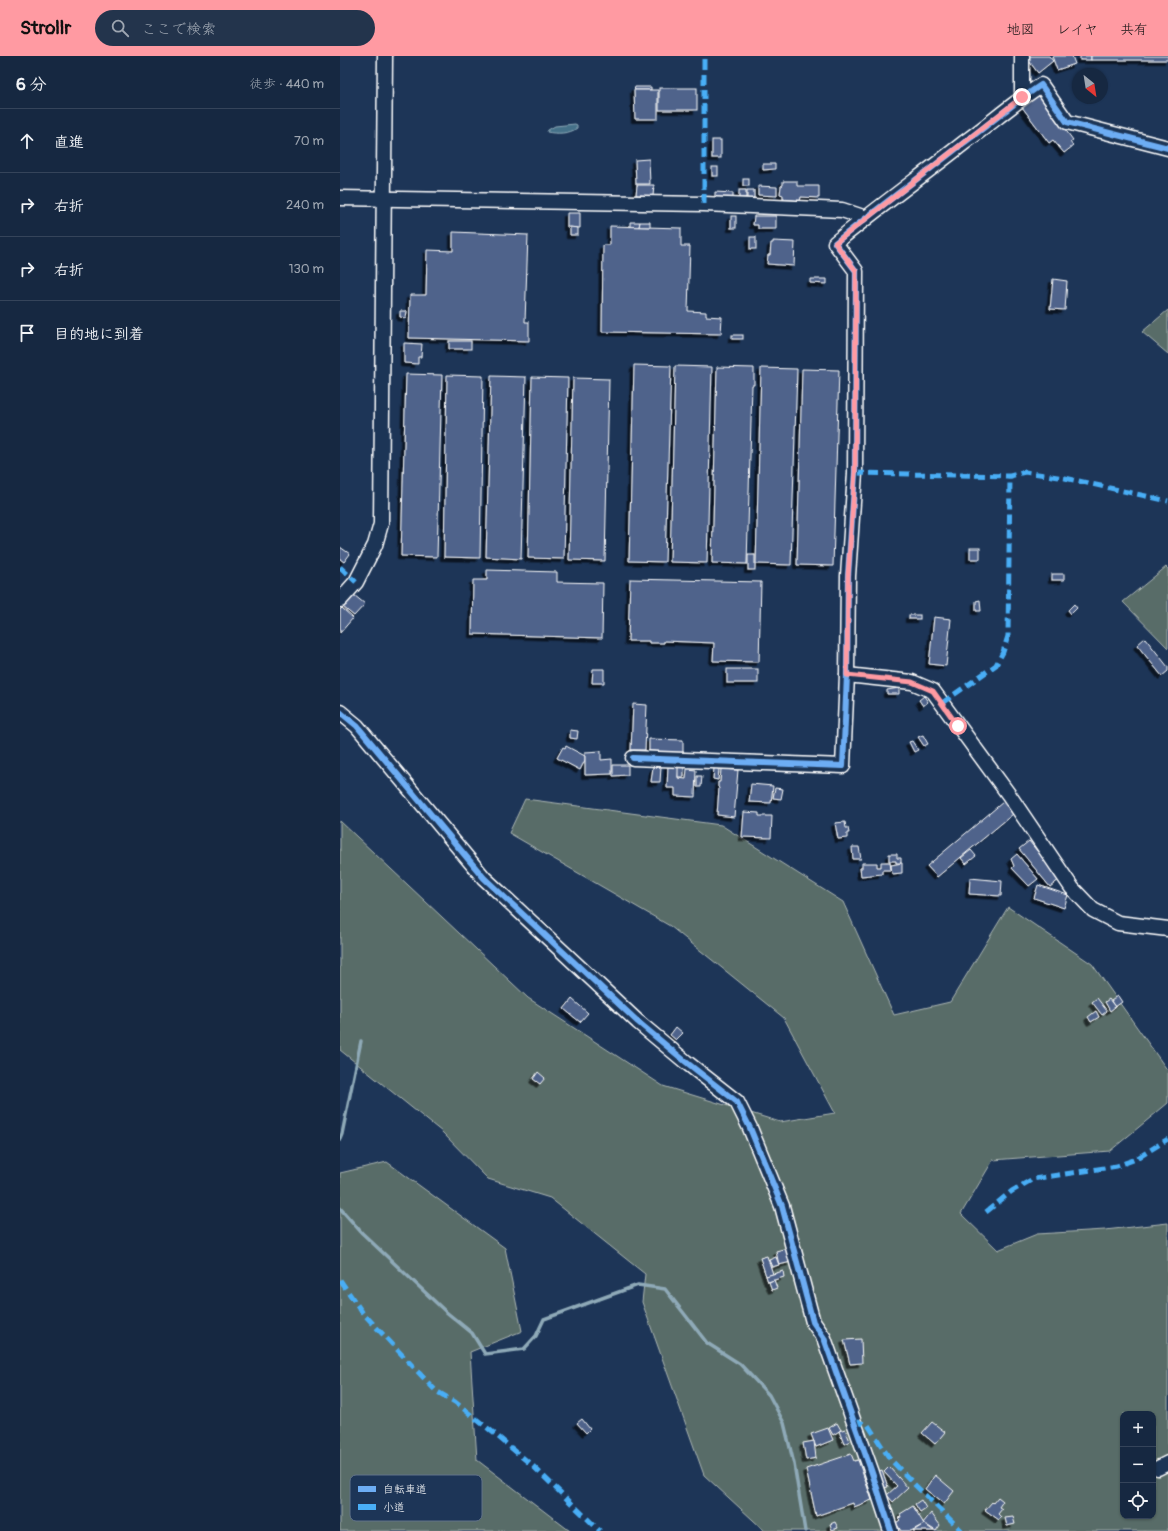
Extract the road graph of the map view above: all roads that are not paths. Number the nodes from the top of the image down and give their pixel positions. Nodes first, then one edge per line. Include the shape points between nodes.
1 (386, 56) edge
2 (1022, 56) edge
3 (1022, 97) junction
4 (1168, 148) edge
5 (340, 198) edge
6 (384, 199) junction
7 (866, 218) junction
8 (340, 600) edge
9 (847, 675) junction
10 (340, 712) edge
11 (633, 758) dead end
12 (1168, 929) edge
13 (891, 1531) edge

1 - 6 street
2 - 3 street
3 - 4 street via 1041,85 1067,122
3 - 7 street
5 - 6 street
6 - 7 street via 719,204 842,210
6 - 8 street via 381,524 375,545 356,582
7 - 9 street via 835,243 856,271 855,472 848,576
9 - 11 street via 843,766
9 - 12 street via 912,682 933,691 1072,888 1093,910 1118,923
10 - 13 street via 357,726 484,878 638,1022 737,1102 782,1206 813,1322 824,1338

